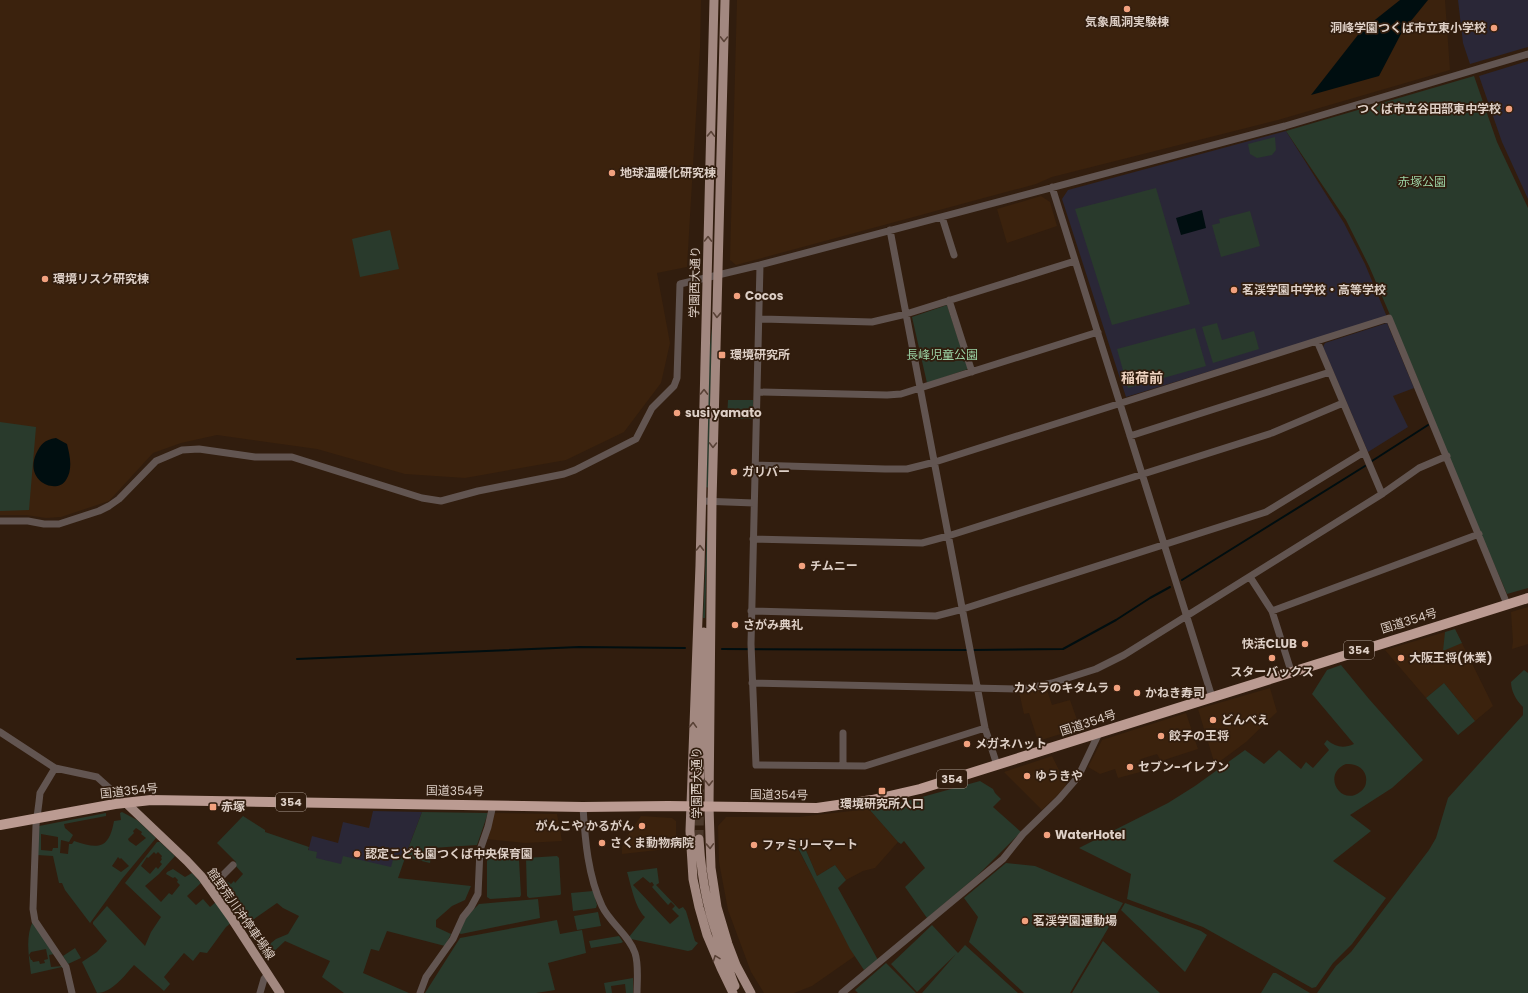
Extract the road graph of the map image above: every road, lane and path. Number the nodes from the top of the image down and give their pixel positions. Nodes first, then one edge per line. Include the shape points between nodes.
1 (714, 0) edge
2 (725, 0) edge
3 (1528, 54) edge
4 (1052, 187) junction
5 (942, 217) junction
6 (890, 230) junction
7 (954, 255) dead end
8 (1075, 261) junction
9 (760, 265) junction
10 (718, 276) junction
11 (707, 278) junction
12 (949, 300) junction
13 (906, 314) junction
14 (759, 319) junction
15 (1098, 332) junction
16 (1317, 341) junction
17 (972, 372) junction
18 (1330, 372) junction
19 (920, 388) junction
20 (757, 392) junction
21 (1343, 403) junction
22 (1120, 404) junction
23 (1130, 436) junction
24 (1364, 452) junction
25 (1447, 456) junction
26 (935, 462) junction
27 (756, 466) junction
28 (1142, 474) junction
29 (1382, 494) junction
30 (701, 501) junction
31 (712, 502) junction
32 (754, 503) junction
33 (0, 521) edge
34 (1478, 534) junction
35 (948, 536) junction
36 (753, 539) junction
37 (1164, 545) junction
38 (700, 565) junction
39 (711, 565) junction
40 (1250, 577) junction
41 (1528, 598) edge
42 (1507, 604) junction
43 (963, 609) junction
44 (751, 611) junction
45 (1272, 611) junction
46 (1186, 616) junction
47 (703, 652) junction
48 (1291, 671) junction
49 (752, 683) junction
50 (977, 687) junction
51 (1212, 697) junction
52 (984, 728) junction
53 (0, 732) edge
54 (843, 733) dead end
55 (1100, 733) junction
56 (997, 765) junction
57 (843, 766) junction
58 (55, 768) junction
59 (700, 777) tunnel mouth
60 (126, 803) junction
61 (493, 805) junction
62 (691, 806) junction
63 (583, 807) junction
64 (709, 807) junction
65 (37, 819) junction
66 (0, 825) edge
67 (699, 839) tunnel mouth
68 (233, 865) dead end
69 (210, 888) junction
70 (728, 966) junction
71 (268, 974) junction
72 (72, 993) edge
73 (260, 993) edge
74 (280, 993) edge
75 (420, 993) edge
76 (637, 993) edge
77 (733, 993) edge
78 (739, 993) edge
79 (745, 993) edge
80 (751, 993) edge
81 (842, 993) edge

11 -> 1 main road, 学園西大通り
2 -> 10 main road, 学園西大通り
3 - 4 street via 1285,126
4 - 5 street
4 - 8 street
5 - 6 street
5 - 7 street
6 - 9 street
6 - 13 street
8 - 12 street
8 - 15 street
9 - 10 street
9 - 14 street
10 - 11 street
10 -> 31 main road, 学園西大通り
30 -> 11 main road, 学園西大通り
11 - 33 street via 680,284 677,378 674,386 652,408 636,439 564,474 440,501 422,498 292,457 255,457 199,449 182,450 156,461 119,500 98,511 59,524
12 - 13 street
12 - 17 street
13 - 14 street via 872,322
13 - 19 street
14 - 20 street
15 - 17 street
15 - 22 street
16 - 18 street
16 - 22 street
16 - 25 street via 1389,318
17 - 19 street
18 - 21 street
18 - 23 street
19 - 20 street via 887,395
19 - 26 street
20 - 27 street
21 - 24 street
21 - 28 street via 1272,433
22 - 23 street
22 - 26 street
23 - 28 street
24 - 29 street
24 - 37 street via 1266,512
25 - 29 street via 1419,468
25 - 34 street
26 - 27 street via 907,469
26 - 35 street
27 - 32 street
28 - 35 street
28 - 37 street
29 - 40 street
30 - 31 street
38 -> 30 main road, 学園西大通り
31 - 32 street
31 - 39 main road, 学園西大通り
32 - 36 street
34 - 42 street
34 - 45 street
35 - 36 street via 922,543
35 - 43 street
36 - 44 street
37 - 43 street
37 - 46 street
38 - 47 main road, 学園西大通り
62 -> 38 main road, 学園西大通り
39 - 47 main road, 学園西大通り via 708,575
39 -> 64 main road, 学園西大通り
40 - 45 street
40 - 46 street
41 - 42 highway, 国道354号 / 354
42 - 48 highway, 国道354号 / 354
43 - 44 street via 936,616
43 - 50 street
44 - 49 street
45 - 48 street
46 - 50 street via 1124,655 1096,669 1030,688
46 - 51 street
47 - 59 main road, 学園西大通り
48 - 51 highway, 国道354号 / 354
49 - 50 street
49 - 57 street via 756,765
50 - 52 street
51 - 55 highway, 国道354号 / 354
52 - 56 street
52 - 57 street via 865,766
53 - 58 street
54 - 57 street
55 - 56 highway, 国道354号 / 354
55 - 81 street via 1078,776 1003,859
56 - 64 highway, 国道354号 / 354 via 899,794 835,806
58 - 60 street via 98,777
58 - 65 street via 40,793
60 - 61 highway, 国道354号 / 354 via 176,800
60 - 65 highway, 国道354号 / 354
60 - 69 main road, 館野荒川沖停車場線 via 187,861
61 - 63 highway, 国道354号 / 354
61 - 75 street via 480,850 478,894 463,917 453,940 426,977
62 - 63 highway, 国道354号 / 354
62 - 64 highway, 国道354号 / 354
77 -> 62 main road, 学園西大通り via 707,935 697,899 692,862
63 - 76 street via 594,885 605,914 635,953
64 -> 80 main road, 学園西大通り via 711,874 716,907 736,965
65 - 66 highway, 国道354号 / 354
65 - 72 street via 33,916 66,967
67 - 70 main road via 708,908
68 - 69 street
69 - 71 main road, 館野荒川沖停車場線
70 - 78 main road
70 - 79 main road
71 - 73 street
71 - 74 main road, 館野荒川沖停車場線

